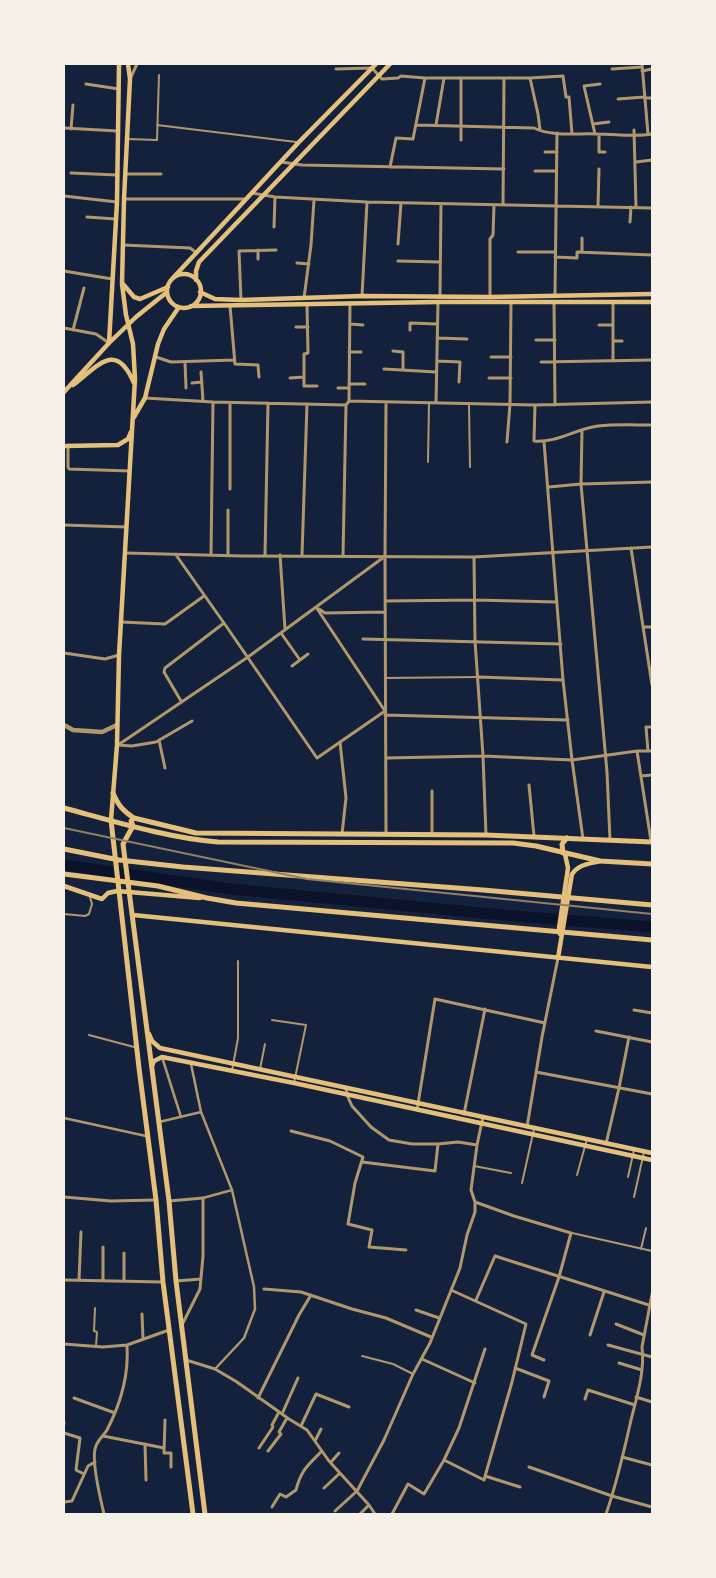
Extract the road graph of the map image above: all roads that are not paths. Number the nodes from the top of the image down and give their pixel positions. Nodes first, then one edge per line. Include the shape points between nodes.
1 (64, 64) edge
2 (119, 64) edge
3 (128, 64) edge
4 (137, 64) edge
5 (376, 64) edge
6 (390, 64) edge
7 (642, 67) edge
8 (372, 68) junction
9 (336, 69) dead end
10 (612, 69) dead end
11 (652, 69) edge
12 (64, 73) edge
13 (159, 75) dead end
14 (379, 75) junction
15 (425, 78) junction
16 (444, 78) junction
17 (461, 78) junction
18 (504, 78) junction
19 (530, 78) junction
20 (130, 79) junction
21 (86, 84) dead end
22 (600, 84) dead end
23 (120, 89) junction
24 (645, 98) junction
25 (652, 98) edge
26 (618, 99) dead end
27 (73, 105) dead end
28 (609, 122) dead end
29 (592, 124) junction
30 (158, 125) junction
31 (416, 125) junction
32 (436, 125) junction
33 (460, 126) junction
34 (504, 126) junction
35 (64, 128) edge
36 (71, 129) junction
37 (540, 130) junction
38 (634, 130) dead end
39 (118, 131) junction
40 (557, 133) junction
41 (572, 134) junction
42 (595, 134) junction
43 (599, 134) junction
44 (650, 134) edge
45 (634, 136) junction
46 (127, 139) junction
47 (460, 140) dead end
48 (298, 142) junction
49 (545, 152) dead end
50 (557, 152) junction
51 (605, 152) dead end
52 (652, 160) edge
53 (281, 162) junction
54 (636, 162) junction
55 (294, 164) junction
56 (390, 167) junction
57 (504, 169) junction
58 (599, 169) dead end
59 (535, 171) dead end
60 (556, 171) junction
61 (72, 172) dead end
62 (125, 174) junction
63 (161, 174) dead end
64 (117, 175) junction
65 (252, 193) junction
66 (264, 195) junction
67 (64, 196) edge
68 (275, 197) junction
69 (124, 199) junction
70 (246, 199) junction
71 (314, 200) junction
72 (117, 202) junction
73 (367, 202) junction
74 (401, 203) junction
75 (441, 204) junction
76 (494, 205) junction
77 (503, 205) junction
78 (555, 205) junction
79 (598, 206) junction
80 (631, 207) junction
81 (636, 207) junction
82 (652, 208) edge
83 (87, 217) dead end
84 (116, 219) junction
85 (630, 222) dead end
86 (274, 227) dead end
87 (582, 238) dead end
88 (398, 244) dead end
89 (123, 245) junction
90 (255, 245) dead end
91 (257, 250) junction
92 (276, 250) dead end
93 (518, 252) dead end
94 (555, 252) junction
95 (582, 252) junction
96 (197, 253) junction
97 (652, 255) edge
98 (555, 258) junction
99 (258, 259) dead end
100 (398, 261) dead end
101 (297, 262) dead end
102 (440, 262) junction
103 (309, 264) junction
104 (64, 271) edge
105 (112, 279) junction
106 (172, 280) junction
107 (196, 280) junction
108 (122, 284) junction
109 (84, 288) dead end
110 (167, 290) junction
111 (200, 292) junction
112 (652, 294) edge
113 (555, 295) junction
114 (362, 296) junction
115 (440, 296) junction
116 (490, 297) junction
117 (304, 298) junction
118 (241, 300) junction
119 (438, 302) junction
120 (554, 302) junction
121 (652, 302) edge
122 (512, 303) junction
123 (613, 303) junction
124 (350, 304) junction
125 (307, 305) junction
126 (191, 306) junction
127 (230, 306) junction
128 (179, 307) junction
129 (128, 324) junction
130 (350, 324) junction
131 (438, 324) junction
132 (363, 325) dead end
133 (613, 325) junction
134 (599, 326) dead end
135 (296, 327) dead end
136 (308, 327) junction
137 (64, 328) edge
138 (73, 330) junction
139 (410, 330) dead end
140 (437, 338) junction
141 (467, 339) dead end
142 (536, 340) dead end
143 (554, 340) junction
144 (613, 341) junction
145 (622, 341) dead end
146 (109, 342) junction
147 (393, 351) dead end
148 (349, 352) junction
149 (361, 352) dead end
150 (156, 357) junction
151 (491, 357) dead end
152 (511, 358) junction
153 (234, 360) junction
154 (652, 360) edge
155 (437, 361) junction
156 (613, 361) junction
157 (185, 362) junction
158 (541, 362) dead end
159 (555, 362) junction
160 (384, 369) dead end
161 (403, 370) junction
162 (201, 372) dead end
163 (436, 372) junction
164 (259, 377) dead end
165 (304, 377) junction
166 (290, 378) dead end
167 (489, 378) dead end
168 (510, 378) junction
169 (202, 382) junction
170 (460, 382) dead end
171 (192, 383) dead end
172 (135, 384) junction
173 (364, 384) dead end
174 (317, 386) dead end
175 (349, 386) junction
176 (186, 388) dead end
177 (338, 388) dead end
178 (64, 392) edge
179 (145, 398) junction
180 (202, 401) junction
181 (214, 402) junction
182 (386, 402) junction
183 (652, 402) edge
184 (230, 403) junction
185 (268, 403) junction
186 (348, 403) junction
187 (429, 403) junction
188 (436, 403) junction
189 (307, 404) junction
190 (470, 404) junction
191 (510, 404) junction
192 (536, 405) junction
193 (554, 405) junction
194 (133, 419) junction
195 (652, 425) edge
196 (133, 430) junction
197 (582, 430) junction
198 (507, 442) dead end
199 (544, 442) junction
200 (66, 446) edge
201 (428, 462) dead end
202 (470, 467) dead end
203 (130, 471) junction
204 (652, 482) edge
205 (581, 484) junction
206 (548, 487) junction
207 (230, 489) dead end
208 (228, 510) dead end
209 (64, 525) edge
210 (126, 526) junction
211 (652, 547) edge
212 (631, 548) junction
213 (588, 551) junction
214 (125, 553) junction
215 (211, 554) junction
216 (554, 554) junction
217 (175, 555) junction
218 (228, 555) junction
219 (265, 555) junction
220 (280, 555) junction
221 (302, 555) junction
222 (343, 556) junction
223 (385, 556) junction
224 (474, 558) junction
225 (204, 596) junction
226 (475, 600) junction
227 (385, 601) junction
228 (557, 602) junction
229 (316, 607) junction
230 (385, 612) junction
231 (121, 622) junction
232 (224, 623) junction
233 (643, 627) junction
234 (652, 627) edge
235 (285, 630) junction
236 (281, 633) junction
237 (363, 639) dead end
238 (385, 639) junction
239 (475, 642) junction
240 (561, 644) junction
241 (64, 653) edge
242 (308, 654) dead end
243 (119, 655) junction
244 (248, 657) junction
245 (300, 660) junction
246 (292, 666) dead end
247 (479, 677) junction
248 (385, 678) junction
249 (563, 680) junction
250 (652, 685) edge
251 (181, 701) junction
252 (385, 711) junction
253 (385, 715) junction
254 (481, 718) junction
255 (568, 720) junction
256 (192, 721) dead end
257 (118, 723) junction
258 (64, 725) edge
259 (652, 727) edge
260 (159, 740) junction
261 (340, 742) junction
262 (117, 745) junction
263 (637, 751) junction
264 (648, 751) junction
265 (652, 751) edge
266 (483, 756) junction
267 (605, 756) junction
268 (386, 758) junction
269 (572, 760) junction
270 (165, 768) dead end
271 (652, 775) edge
272 (641, 776) junction
273 (529, 785) dead end
274 (432, 791) dead end
275 (113, 793) junction
276 (64, 808) edge
277 (134, 818) junction
278 (111, 820) junction
279 (133, 826) junction
280 (342, 834) junction
281 (386, 835) junction
282 (432, 835) junction
283 (486, 835) junction
284 (534, 836) junction
285 (567, 838) junction
286 (583, 839) junction
287 (610, 841) junction
288 (652, 842) edge
289 (64, 849) edge
290 (564, 854) junction
291 (600, 861) junction
292 (652, 864) edge
293 (64, 874) edge
294 (64, 886) edge
295 (567, 886) junction
296 (89, 895) junction
297 (207, 898) junction
298 (652, 905) edge
299 (64, 914) edge
300 (132, 914) junction
301 (652, 940) edge
302 (558, 958) junction
303 (238, 961) dead end
304 (652, 967) edge
305 (485, 1009) junction
306 (634, 1010) dead end
307 (652, 1013) edge
308 (272, 1020) dead end
309 (545, 1023) junction
310 (596, 1031) dead end
311 (148, 1032) junction
312 (89, 1035) dead end
313 (629, 1037) junction
314 (652, 1042) edge
315 (266, 1044) dead end
316 (137, 1048) junction
317 (162, 1058) junction
318 (191, 1062) junction
319 (234, 1064) junction
320 (152, 1066) junction
321 (260, 1069) junction
322 (232, 1071) junction
323 (536, 1072) junction
324 (295, 1077) junction
325 (294, 1083) junction
326 (346, 1088) junction
327 (620, 1088) junction
328 (347, 1094) junction
329 (652, 1094) edge
330 (418, 1103) junction
331 (417, 1110) junction
332 (201, 1112) junction
333 (464, 1113) junction
334 (181, 1117) junction
335 (483, 1117) junction
336 (64, 1118) edge
337 (463, 1120) junction
338 (159, 1122) junction
339 (481, 1124) junction
340 (527, 1126) junction
341 (534, 1128) junction
342 (291, 1131) dead end
343 (526, 1133) junction
344 (533, 1135) junction
345 (148, 1137) junction
346 (587, 1140) junction
347 (438, 1144) junction
348 (606, 1144) junction
349 (477, 1145) junction
350 (585, 1145) junction
351 (634, 1150) junction
352 (644, 1152) junction
353 (652, 1154) edge
354 (633, 1156) junction
355 (643, 1158) junction
356 (652, 1160) edge
357 (362, 1162) junction
358 (474, 1166) junction
359 (511, 1173) dead end
360 (577, 1176) dead end
361 (628, 1177) dead end
362 (522, 1183) dead end
363 (232, 1190) junction
364 (64, 1197) edge
365 (634, 1197) dead end
366 (203, 1198) junction
367 (156, 1200) junction
368 (169, 1201) junction
369 (474, 1202) junction
370 (646, 1228) dead end
371 (81, 1232) dead end
372 (571, 1233) junction
373 (103, 1247) dead end
374 (641, 1249) junction
375 (406, 1250) dead end
376 (652, 1251) edge
377 (124, 1253) dead end
378 (559, 1277) junction
379 (201, 1279) junction
380 (64, 1280) edge
381 (79, 1280) junction
382 (102, 1280) junction
383 (124, 1281) junction
384 (176, 1281) junction
385 (163, 1282) junction
386 (264, 1289) dead end
387 (451, 1290) junction
388 (604, 1292) junction
389 (652, 1294) edge
390 (311, 1295) junction
391 (476, 1300) junction
392 (651, 1305) edge
393 (95, 1308) dead end
394 (416, 1310) dead end
395 (142, 1314) dead end
396 (439, 1318) junction
397 (616, 1324) dead end
398 (182, 1326) junction
399 (169, 1330) junction
400 (590, 1335) dead end
401 (644, 1335) junction
402 (431, 1337) junction
403 (144, 1339) junction
404 (64, 1344) edge
405 (128, 1345) junction
406 (608, 1345) dead end
407 (96, 1346) junction
408 (485, 1349) dead end
409 (643, 1354) junction
410 (362, 1356) dead end
411 (652, 1357) edge
412 (422, 1359) junction
413 (186, 1360) junction
414 (544, 1360) dead end
415 (619, 1363) dead end
416 (516, 1368) junction
417 (215, 1369) junction
418 (642, 1370) junction
419 (414, 1374) junction
420 (298, 1378) dead end
421 (475, 1383) junction
422 (544, 1397) dead end
423 (74, 1398) dead end
424 (258, 1398) junction
425 (636, 1398) junction
426 (585, 1399) dead end
427 (652, 1402) edge
428 (635, 1404) junction
429 (349, 1407) dead end
430 (115, 1412) junction
431 (280, 1413) junction
432 (287, 1418) junction
433 (165, 1420) dead end
434 (300, 1426) junction
435 (321, 1429) dead end
436 (64, 1433) edge
437 (103, 1436) junction
438 (315, 1441) junction
439 (145, 1444) junction
440 (164, 1448) junction
441 (259, 1448) dead end
442 (268, 1451) dead end
443 (322, 1451) junction
444 (339, 1453) dead end
445 (622, 1457) junction
446 (444, 1460) junction
447 (95, 1462) junction
448 (331, 1462) junction
449 (652, 1465) edge
450 (171, 1467) dead end
451 (528, 1467) dead end
452 (340, 1472) junction
453 (84, 1474) junction
454 (485, 1478) junction
455 (146, 1480) dead end
456 (520, 1487) dead end
457 (324, 1488) dead end
458 (357, 1492) junction
459 (612, 1496) junction
460 (64, 1502) edge
461 (369, 1505) junction
462 (272, 1507) dead end
463 (652, 1507) edge
464 (335, 1511) dead end
465 (104, 1514) edge
466 (193, 1514) edge
467 (206, 1514) edge
468 (360, 1514) edge
469 (375, 1514) edge
470 (392, 1514) edge
471 (606, 1514) edge

1 - 12 lane
2 - 23 main road
3 - 20 main road
4 - 20 street
5 - 8 main road
6 - 14 main road
7 - 10 street
7 - 11 street
7 - 24 street
8 - 9 street
8 - 14 street
8 - 48 main road
13 - 30 lane
14 - 15 street via 382,78
14 - 55 main road
15 - 16 street
15 - 31 street
16 - 17 street
16 - 32 street
17 - 18 street
17 - 33 street
18 - 19 street
18 - 34 street
19 - 37 street
19 - 41 street via 564,76
20 - 46 main road
21 - 23 street
22 - 29 street via 584,86
23 - 39 main road
24 - 25 street
24 - 26 street
24 - 44 street
27 - 36 street
28 - 29 street
29 - 42 street
30 - 46 lane via 157,140
30 - 48 lane
31 - 32 street
31 - 56 street via 413,139 396,138
32 - 33 street
33 - 34 street
33 - 47 street
34 - 37 street
34 - 57 street
35 - 36 street
36 - 39 street
37 - 40 street
38 - 45 street
39 - 64 main road
40 - 41 street
40 - 50 street
41 - 42 street
42 - 43 street
43 - 45 street
43 - 51 street via 599,152
44 - 45 street
45 - 54 street
46 - 62 main road
48 - 53 main road
49 - 50 street
50 - 60 street
52 - 54 street
53 - 55 street
53 - 65 main road
54 - 81 street
55 - 56 street
55 - 66 main road
56 - 57 street
57 - 77 street
58 - 79 street
59 - 60 street
60 - 78 street
61 - 64 street
62 - 63 street
62 - 69 main road
64 - 72 main road
65 - 66 street
65 - 70 main road
66 - 68 street
66 - 107 main road via 199,262
67 - 72 street
68 - 71 street
68 - 86 street
69 - 70 street
69 - 89 main road
70 - 96 main road
71 - 73 street
71 - 103 street
72 - 84 main road
73 - 74 street
73 - 114 street
74 - 75 street
74 - 88 street
75 - 76 street
75 - 102 street
76 - 77 street
76 - 116 street via 493,235 490,239
77 - 78 street
78 - 79 street
78 - 94 street
79 - 80 street
80 - 81 street
80 - 85 street
81 - 82 street
83 - 84 street
84 - 105 main road
87 - 95 street
89 - 96 street via 190,248
89 - 108 main road
90 - 91 street
91 - 92 street
91 - 99 street
91 - 118 street via 239,251
93 - 94 street
94 - 98 street
95 - 97 street
95 - 98 street via 577,252 578,258
96 - 106 main road
98 - 113 street
100 - 102 street
101 - 103 street
102 - 115 street
103 - 117 street
104 - 105 street
105 - 146 main road
106 - 107 main road via 185,275
106 - 110 main road
107 - 111 main road
108 - 110 main road via 140,299
108 - 129 main road
109 - 138 street
110 - 128 main road via 170,302
110 - 129 main road
111 - 118 main road via 215,299
111 - 126 main road via 198,300
112 - 113 main road
113 - 116 main road
114 - 115 main road
114 - 117 main road
115 - 116 main road
117 - 118 main road
119 - 122 main road
119 - 124 main road
119 - 131 street
120 - 122 main road
120 - 123 main road
120 - 143 street
121 - 123 main road
122 - 152 street
123 - 133 street
124 - 125 main road
124 - 130 street
125 - 127 main road
125 - 136 street
126 - 127 main road
126 - 128 main road
127 - 153 street
128 - 150 main road via 164,328
129 - 146 main road
129 - 172 main road via 133,344
130 - 132 street
130 - 148 street
131 - 139 street via 410,323
131 - 140 street
133 - 134 street
133 - 144 street
135 - 136 street
136 - 165 street
137 - 138 street
138 - 146 street via 96,334
140 - 141 street
140 - 155 street
142 - 143 street
143 - 159 street
144 - 145 street
144 - 156 street
146 - 178 main road
147 - 161 street via 403,352
148 - 149 street
148 - 175 street
150 - 157 street
150 - 179 main road
151 - 152 street
152 - 168 street
153 - 157 street
153 - 164 street via 235,364 258,365
154 - 156 street
155 - 163 street
155 - 170 street via 460,362
156 - 159 street
157 - 176 street
158 - 159 street
159 - 193 street
160 - 161 street
161 - 163 street
162 - 169 street
163 - 188 street
165 - 166 street
165 - 174 street via 304,386
167 - 168 street
168 - 191 street
169 - 171 street
169 - 180 street
172 - 178 main road via 124,364 108,359
172 - 194 main road
173 - 175 street
175 - 177 street
175 - 186 street
179 - 180 street
179 - 194 main road
180 - 181 street
181 - 184 street
181 - 215 street
182 - 186 street
182 - 187 street
182 - 223 street
183 - 193 street
184 - 185 street
184 - 207 street
185 - 189 street
185 - 219 street
186 - 189 street
186 - 222 street
187 - 188 street
187 - 201 lane
188 - 190 street
189 - 221 street
190 - 191 street
190 - 202 lane
191 - 192 street
191 - 198 street
192 - 193 street
192 - 199 street via 534,440
194 - 196 main road
195 - 197 street via 597,426
196 - 200 main road via 128,439 118,445
196 - 203 main road
197 - 199 street
197 - 205 street
199 - 206 street
200 - 203 street via 68,468
203 - 210 main road
204 - 205 street
205 - 206 street
205 - 213 street
206 - 216 street
208 - 218 street
209 - 210 street
210 - 214 main road
211 - 212 street
212 - 213 street
212 - 233 street
213 - 216 street
213 - 267 street
214 - 217 street
214 - 231 main road
215 - 217 street
215 - 218 street
216 - 224 street
216 - 228 street
217 - 225 street
218 - 219 street
219 - 220 street
220 - 221 street
220 - 235 street
221 - 222 street
222 - 223 street
223 - 224 street
223 - 227 street
223 - 229 street
224 - 226 street
225 - 231 street via 166,624
225 - 232 street
226 - 227 street
226 - 228 street
226 - 239 street
227 - 230 street
228 - 240 street
229 - 230 street via 324,613
229 - 235 street
229 - 252 street
230 - 238 street
231 - 243 main road
232 - 244 street
232 - 251 street via 163,670
233 - 234 street
233 - 250 street
235 - 236 street
236 - 244 street
236 - 245 street
237 - 238 street
238 - 239 street
238 - 248 street
239 - 240 street
239 - 247 street
240 - 249 street
241 - 243 street via 105,659
242 - 245 street
243 - 257 main road
244 - 251 street
244 - 261 street via 316,757
245 - 246 street
247 - 248 lane
247 - 249 street
247 - 254 street
248 - 252 street
249 - 255 street
251 - 262 street
252 - 253 street
252 - 261 street
253 - 254 street
253 - 268 street
254 - 255 street
254 - 266 street
255 - 269 street
256 - 260 street
257 - 258 street via 102,732 73,730
257 - 262 main road
259 - 264 street via 646,727
260 - 262 street via 132,746
260 - 270 street
261 - 280 street via 346,798
262 - 275 main road
263 - 264 street
263 - 267 street
263 - 272 street
264 - 265 street
266 - 268 street
266 - 269 street
266 - 283 street
267 - 269 street
267 - 287 street
268 - 281 street
269 - 286 street
271 - 272 street
272 - 288 street
273 - 284 street
274 - 282 street
275 - 277 main road via 118,804
275 - 278 main road
276 - 278 main road
277 - 279 main road via 131,821
277 - 280 main road via 196,833
278 - 279 main road
278 - 316 main road
279 - 290 main road via 218,842 513,843
279 - 300 main road via 123,844
280 - 281 main road
281 - 282 main road
282 - 283 main road
283 - 284 main road
284 - 285 main road
285 - 286 main road
285 - 290 main road via 562,844
286 - 287 main road
287 - 288 main road
289 - 298 main road via 119,860 182,867
290 - 291 main road
290 - 295 main road via 568,868
291 - 292 main road
291 - 295 main road via 576,868
293 - 297 main road via 158,886
294 - 296 main road
295 - 302 main road
296 - 297 main road via 102,899 117,891
296 - 299 lane via 92,899 89,914
297 - 301 main road
300 - 302 main road
300 - 311 main road
302 - 304 main road
302 - 309 street
303 - 319 lane via 238,1038
305 - 309 street
305 - 330 street via 435,999
305 - 333 street
306 - 307 street
308 - 324 lane via 306,1025
309 - 323 street
310 - 313 street
311 - 319 main road via 160,1048
311 - 320 main road
312 - 316 lane
313 - 314 street
313 - 327 street
315 - 321 lane
316 - 345 main road
317 - 318 main road
317 - 320 main road via 154,1061
317 - 334 street
318 - 322 main road
318 - 332 street
319 - 321 main road
319 - 322 lane
320 - 338 main road
321 - 324 main road
322 - 325 main road
323 - 327 street
323 - 340 street
324 - 325 lane
324 - 326 main road
325 - 328 main road
326 - 328 street
326 - 330 main road
327 - 329 street
327 - 348 street
328 - 331 main road
328 - 347 street via 352,1106 371,1127 389,1140
330 - 331 street
330 - 333 main road
331 - 337 main road
332 - 334 street
332 - 363 street
333 - 335 main road
333 - 337 street
334 - 338 street
335 - 339 street
335 - 340 main road
336 - 345 street
337 - 339 main road
338 - 368 main road
339 - 343 main road
339 - 349 street
340 - 341 main road
340 - 343 main road
341 - 344 lane
341 - 346 main road
342 - 357 street via 330,1141 363,1157
343 - 344 main road
344 - 350 main road
344 - 362 lane
345 - 367 main road
346 - 348 main road
346 - 350 lane
347 - 349 street via 458,1142
347 - 357 street via 435,1171
348 - 351 main road
349 - 358 street
350 - 354 main road
350 - 360 lane
351 - 352 main road
351 - 354 lane
352 - 353 main road
352 - 355 lane
354 - 355 main road
354 - 361 lane
355 - 356 main road
355 - 365 lane
357 - 375 street via 348,1224 372,1230 369,1247
358 - 359 lane
358 - 369 street
363 - 366 street
363 - 417 street via 254,1287 255,1309 244,1338
364 - 367 street
366 - 368 street
366 - 379 street
367 - 385 main road
368 - 384 main road
369 - 372 street
369 - 387 street via 460,1268
370 - 374 lane
371 - 381 street
372 - 374 lane
372 - 378 street
373 - 382 street
374 - 376 lane
377 - 383 street
378 - 388 street
378 - 391 street via 495,1256
378 - 414 street via 532,1355
379 - 384 street
379 - 398 street via 200,1289
380 - 381 street
381 - 382 street
382 - 383 street
383 - 385 street
384 - 398 main road
385 - 399 main road
386 - 390 street
387 - 391 street
387 - 396 street
388 - 392 street
388 - 400 street
389 - 392 street
390 - 402 street via 386,1318
390 - 424 street
391 - 416 street via 526,1324
392 - 401 street
393 - 407 lane
394 - 396 street
395 - 403 street
396 - 402 street
397 - 401 street
398 - 413 main road
399 - 403 street
399 - 466 main road
401 - 409 street
402 - 412 street
403 - 405 street
404 - 407 street
405 - 407 street
405 - 430 street via 125,1386
406 - 409 street
408 - 421 street
409 - 411 street
409 - 418 street
410 - 419 lane
412 - 419 street
412 - 421 street
413 - 417 street
413 - 467 main road
415 - 418 street
416 - 422 street via 549,1381
416 - 454 street
417 - 424 street
418 - 425 street
419 - 458 street
420 - 431 street
421 - 446 street
423 - 430 street
424 - 431 street
425 - 427 street
425 - 428 street
426 - 428 street via 588,1390
428 - 445 street
429 - 434 street via 316,1394
430 - 437 street
431 - 432 street
431 - 441 street
432 - 434 street
432 - 442 street via 279,1432 281,1434
433 - 440 street
434 - 438 street
435 - 438 street
436 - 453 street via 80,1438 76,1470
437 - 439 street
437 - 447 street via 95,1446
438 - 443 street
439 - 440 street
439 - 455 street
440 - 450 street via 164,1453 171,1453
443 - 448 street
443 - 462 street via 304,1470 296,1490 286,1497 280,1494
444 - 448 street
445 - 449 street
445 - 459 street
446 - 454 street
446 - 470 street via 424,1494 408,1484
447 - 453 street
447 - 465 street
448 - 452 street
451 - 459 street
452 - 457 street
452 - 458 street
453 - 460 street via 72,1501
454 - 456 street
458 - 461 street
458 - 464 street
459 - 463 street
459 - 471 street
461 - 468 street
461 - 469 street

